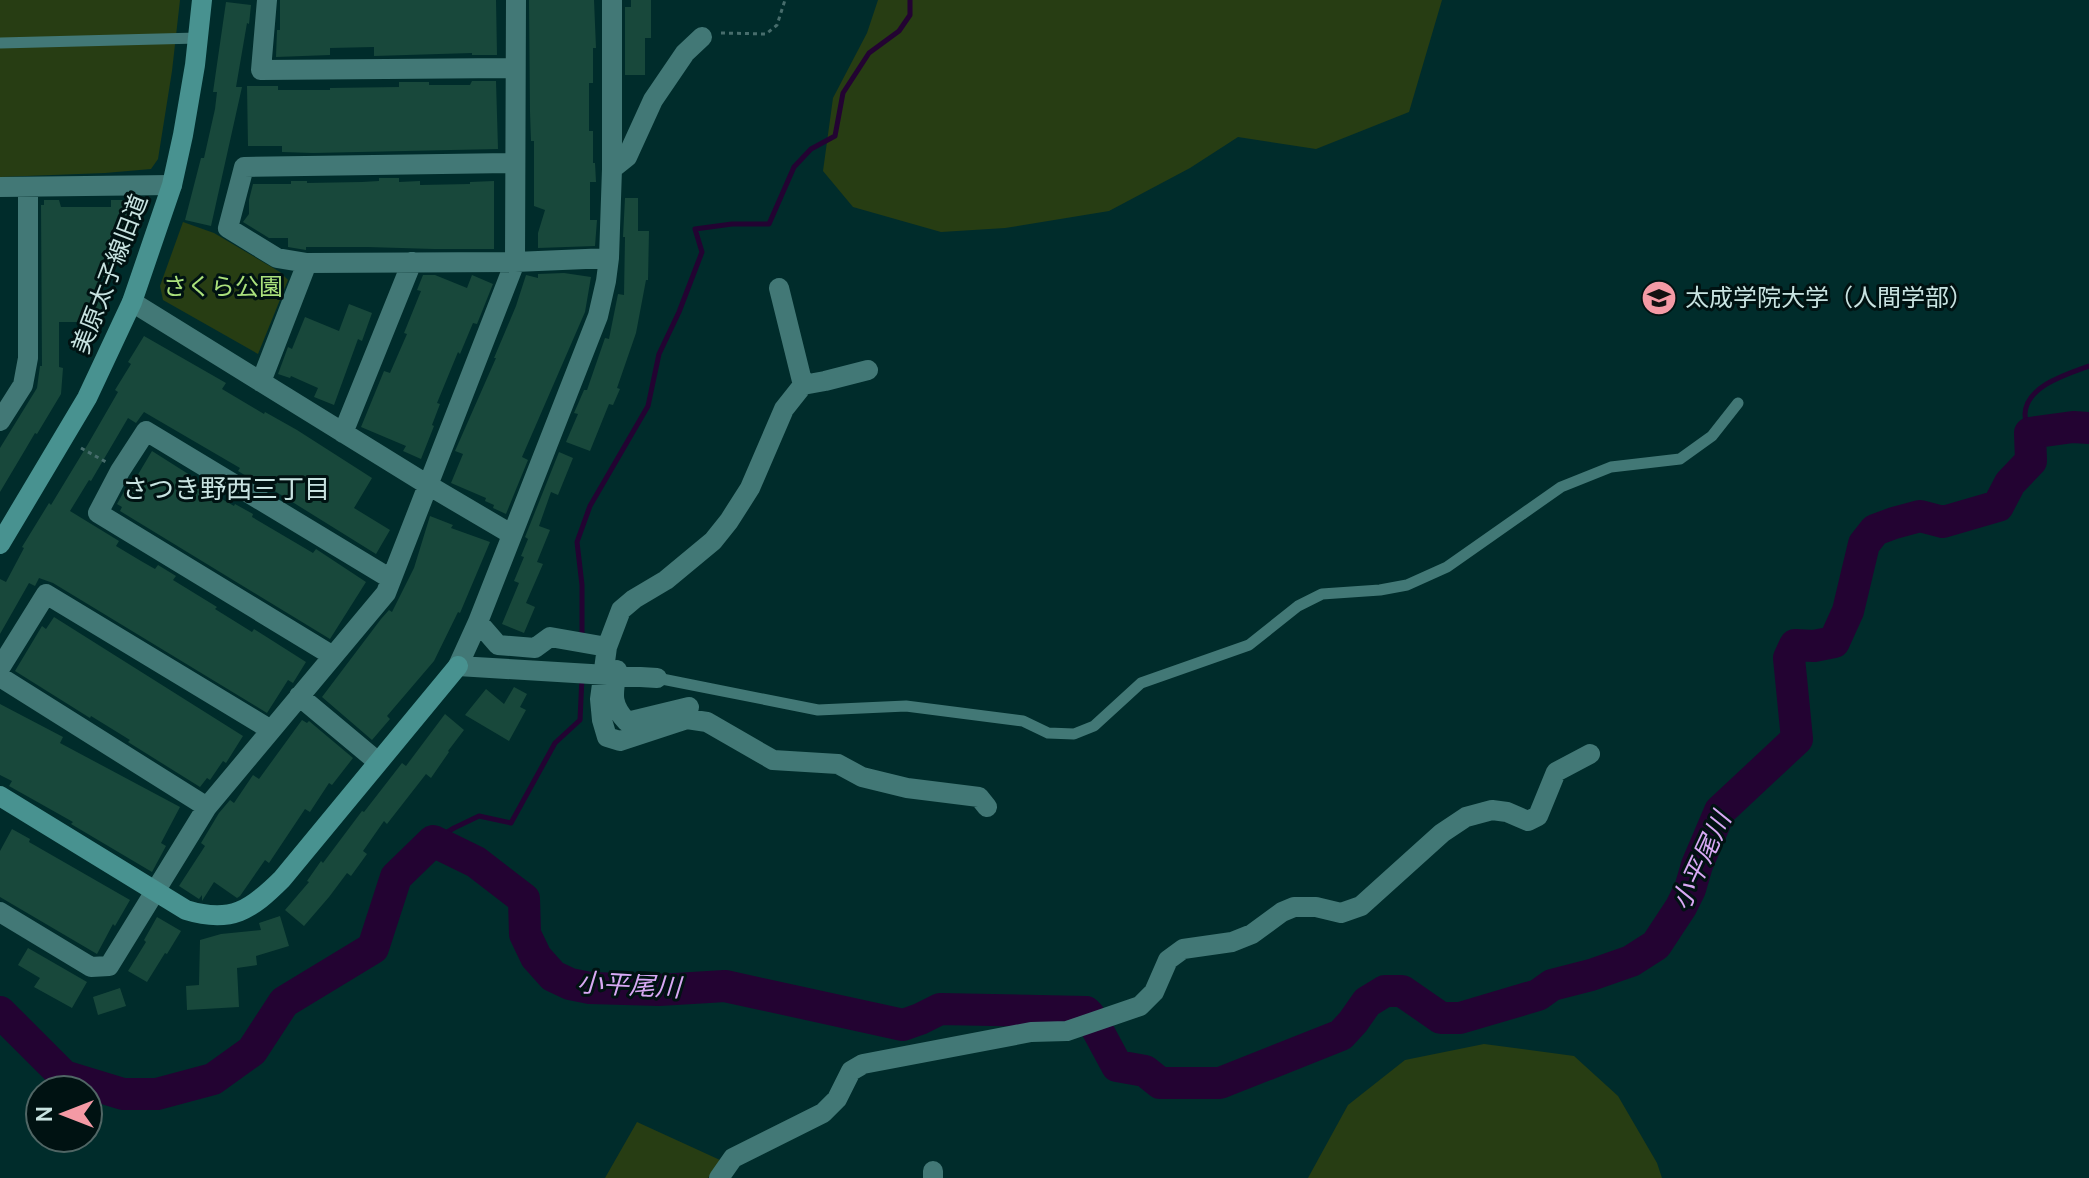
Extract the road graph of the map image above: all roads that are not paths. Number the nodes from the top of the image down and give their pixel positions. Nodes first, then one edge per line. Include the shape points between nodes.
1 (202, 0) edge
2 (267, 0) edge
3 (516, 0) edge
4 (612, 0) edge
5 (702, 37) road end
6 (198, 38) junction
7 (0, 43) edge
8 (515, 68) junction
9 (515, 163) junction
10 (612, 169) junction
11 (172, 185) junction
12 (0, 187) edge
13 (28, 187) junction
14 (609, 258) junction
15 (412, 262) junction
16 (515, 262) junction
17 (307, 263) junction
18 (779, 288) dead end
19 (132, 302) junction
20 (868, 370) dead end
21 (261, 382) junction
22 (803, 385) junction
23 (1738, 403) dead end
24 (0, 421) edge
25 (343, 433) junction
26 (428, 485) junction
27 (729, 521) junction
28 (511, 534) junction
29 (0, 544) edge
30 (391, 579) junction
31 (478, 622) junction
32 (605, 646) junction
33 (333, 656) junction
34 (458, 666) junction
35 (0, 668) edge
36 (614, 676) junction
37 (0, 677) edge
38 (657, 678) joint
39 (299, 696) junction
40 (271, 730) junction
41 (1590, 754) dead end
42 (773, 760) junction
43 (378, 762) junction
44 (0, 796) edge
45 (207, 807) junction
46 (987, 807) dead end
47 (156, 891) junction
48 (0, 912) edge
49 (719, 1178) edge

1 - 6 street, 美原太子線旧道
2 - 8 street via 261,70
3 - 8 street
4 - 10 street
5 - 10 street via 653,100 627,157
6 - 7 lane
6 - 11 street, 美原太子線旧道
8 - 9 street
9 - 16 street
9 - 17 street via 244,167 228,228 277,258
10 - 14 street
11 - 13 street
11 - 19 street, 美原太子線旧道
12 - 13 street
13 - 24 street via 28,358 23,385
14 - 16 street
14 - 28 street via 598,316
15 - 16 street
15 - 17 street
15 - 25 street
16 - 26 street
17 - 21 street
18 - 22 street
19 - 21 street
19 - 29 street, 美原太子線旧道 via 87,398
20 - 22 street
21 - 25 street
22 - 27 street via 784,409 750,488
23 - 38 lane via 1712,436 1680,459 1611,467 1561,487 1447,567 1407,585 1322,594 1249,645 1141,683 1094,726 1074,734 1048,733 1023,721 906,706 818,710
25 - 26 street
26 - 28 street
26 - 30 street
27 - 32 street via 690,562 621,610
27 - 36 street via 736,527 703,561 634,612
28 - 31 street
30 - 33 street via 386,593
30 - 33 street via 146,431 98,513
31 - 32 street via 498,645 535,648 550,637
31 - 34 street
32 - 42 street via 600,699 607,737 620,741 687,719 707,722
33 - 39 street
34 - 36 street
34 - 43 street
35 - 40 street via 46,594
36 - 38 street
36 - 42 street via 617,711 627,722 686,706 709,709 764,744
37 - 45 street
39 - 40 street
39 - 43 street
40 - 45 street
41 - 49 street via 1556,772 1538,816 1528,821 1492,810 1466,817 1361,906 1341,913 1294,907 1232,942 1183,949 1168,960 1154,992 1140,1006 1067,1031 1031,1032 863,1064 851,1071 823,1113 733,1158
42 - 46 street via 838,764 862,777 907,788 979,797
43 - 47 street via 282,879 248,909 204,915
44 - 47 street
45 - 47 street
47 - 48 street via 109,966 91,967

